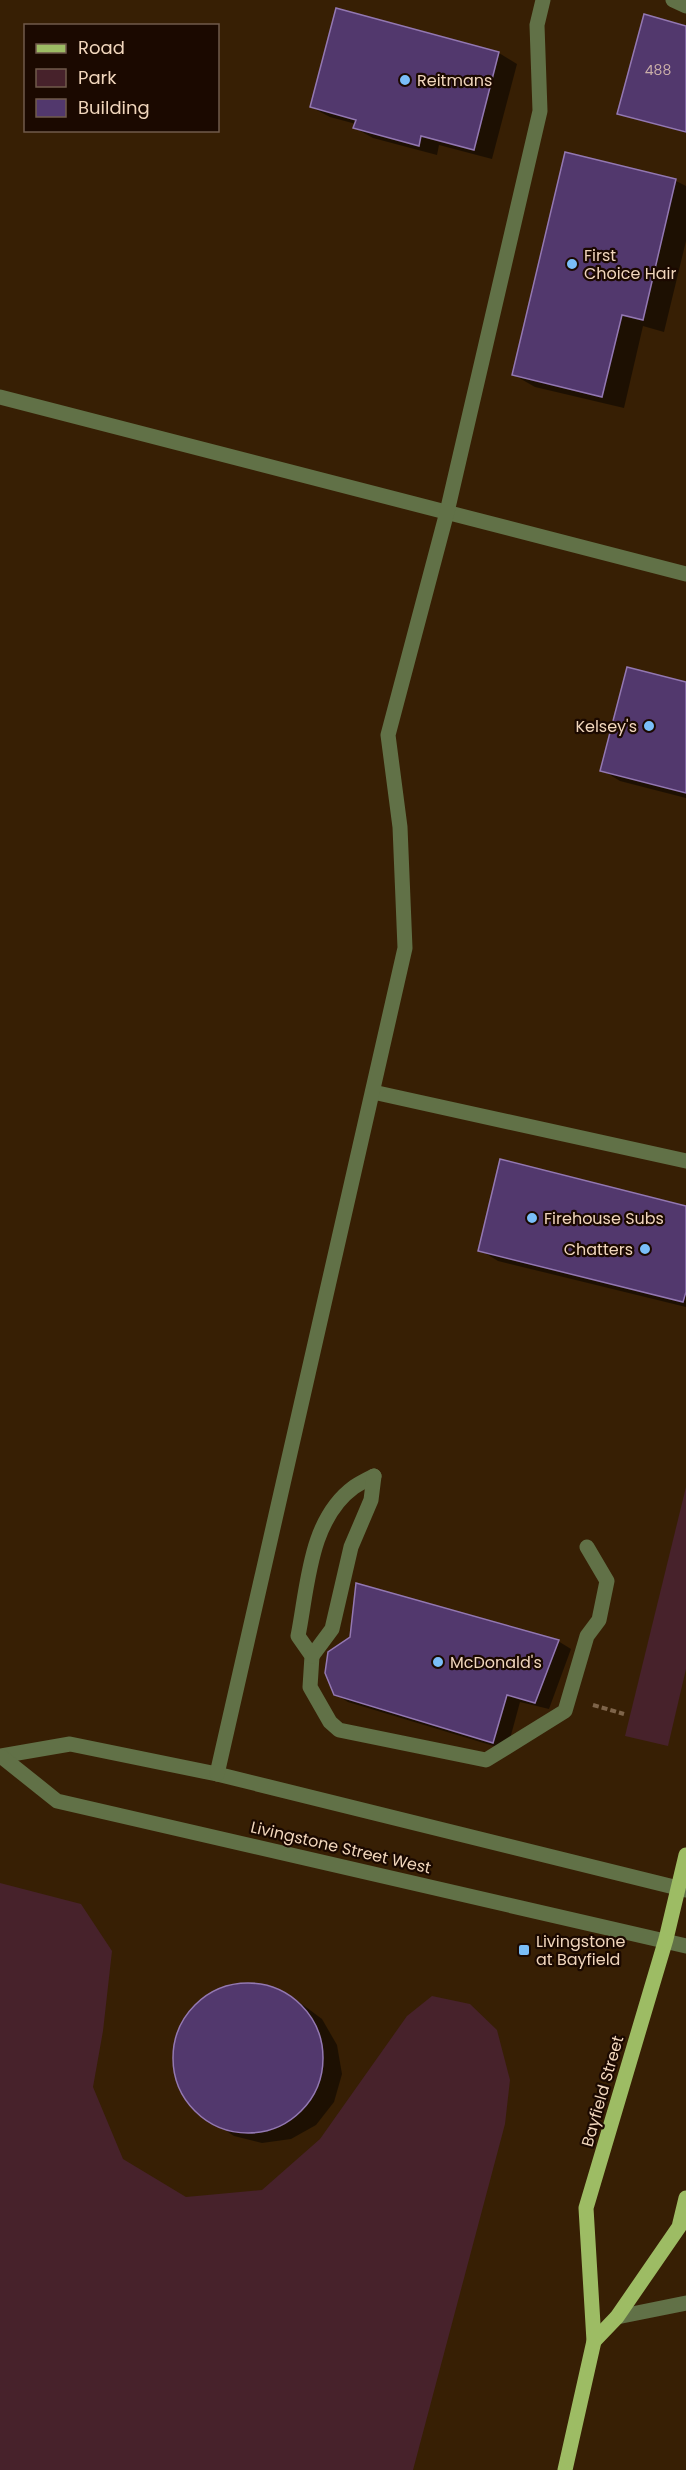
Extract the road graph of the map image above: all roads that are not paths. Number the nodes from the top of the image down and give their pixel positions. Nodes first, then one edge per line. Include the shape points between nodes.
1 (543, 0) edge
2 (673, 0) edge
3 (686, 6) edge
4 (0, 397) edge
5 (447, 512) junction
6 (686, 574) edge
7 (373, 1092) junction
8 (686, 1161) edge
9 (587, 1547) dead end
10 (312, 1656) junction
11 (1, 1756) edge
12 (217, 1774) junction
13 (686, 1855) edge
14 (682, 1889) edge
15 (666, 1940) junction
16 (686, 1946) edge
17 (686, 2198) edge
18 (686, 2303) edge
19 (617, 2317) junction
20 (594, 2341) junction
21 (565, 2470) edge

1 - 5 street via 537,25 540,111
2 - 3 street
4 - 5 street
5 - 6 street
5 - 7 street via 388,735 400,827 405,948
7 - 8 street
7 - 12 street
9 - 10 street via 607,1581 599,1620 587,1636 565,1711 486,1760 339,1730 310,1687
10 - 10 street via 298,1636 318,1536 329,1513 353,1487 374,1476 371,1500 351,1547 332,1629
11 - 12 street, Livingstone Street West via 70,1744
11 - 15 street, Livingstone Street West via 57,1801
12 - 14 street, Livingstone Street West
13 - 14 main road, Bayfield Street
14 - 15 main road, Bayfield Street
15 - 16 street, Livingstone Street West
15 - 20 main road, Bayfield Street via 586,2208
17 - 19 main road via 679,2227
18 - 19 street
19 - 20 main road
20 - 21 main road, Bayfield Street

